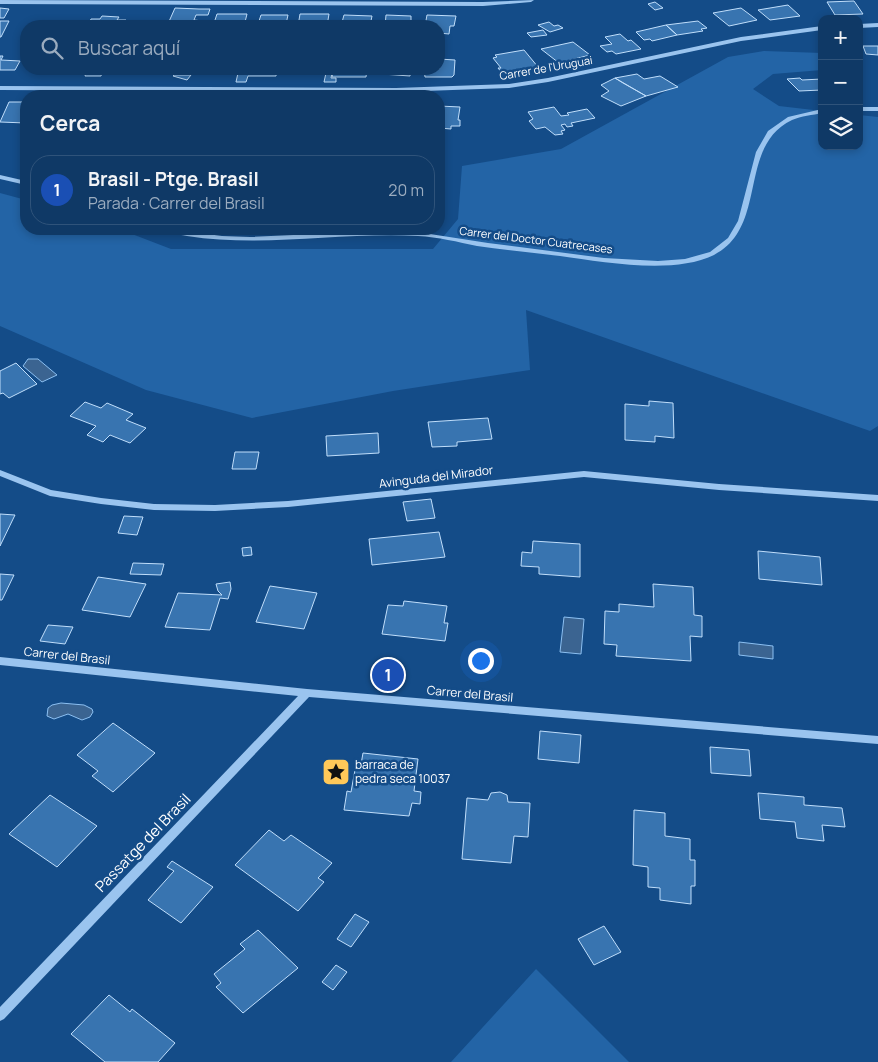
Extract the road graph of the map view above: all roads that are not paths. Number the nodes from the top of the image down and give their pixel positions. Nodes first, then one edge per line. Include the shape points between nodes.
1 (532, 0) edge
2 (0, 2) edge
3 (878, 25) edge
4 (863, 26) edge
5 (818, 29) edge
6 (0, 88) edge
7 (863, 109) edge
8 (878, 109) edge
9 (818, 112) edge
10 (0, 177) edge
11 (20, 182) edge
12 (197, 235) edge
13 (383, 235) edge
14 (426, 235) edge
15 (0, 473) edge
16 (878, 498) edge
17 (0, 661) edge
18 (307, 693) junction
19 (878, 740) edge
20 (0, 1015) edge

1 - 2 street via 483,4
3 - 4 street
5 - 6 street, Carrer de l'Uruguai via 741,39 509,86 396,90
7 - 8 street
9 - 14 street, Carrer del Doctor Cuatrecases via 790,119 766,138 757,153 736,232 713,253 656,265
10 - 11 street
12 - 13 street, Carrer del Doctor Cuatrecases via 240,239
15 - 16 street, Avinguda del Mirador via 50,493 163,507 288,504 584,474
17 - 18 street, Carrer del Brasil
18 - 19 street, Carrer del Brasil
18 - 20 street, Passatge del Brasil

